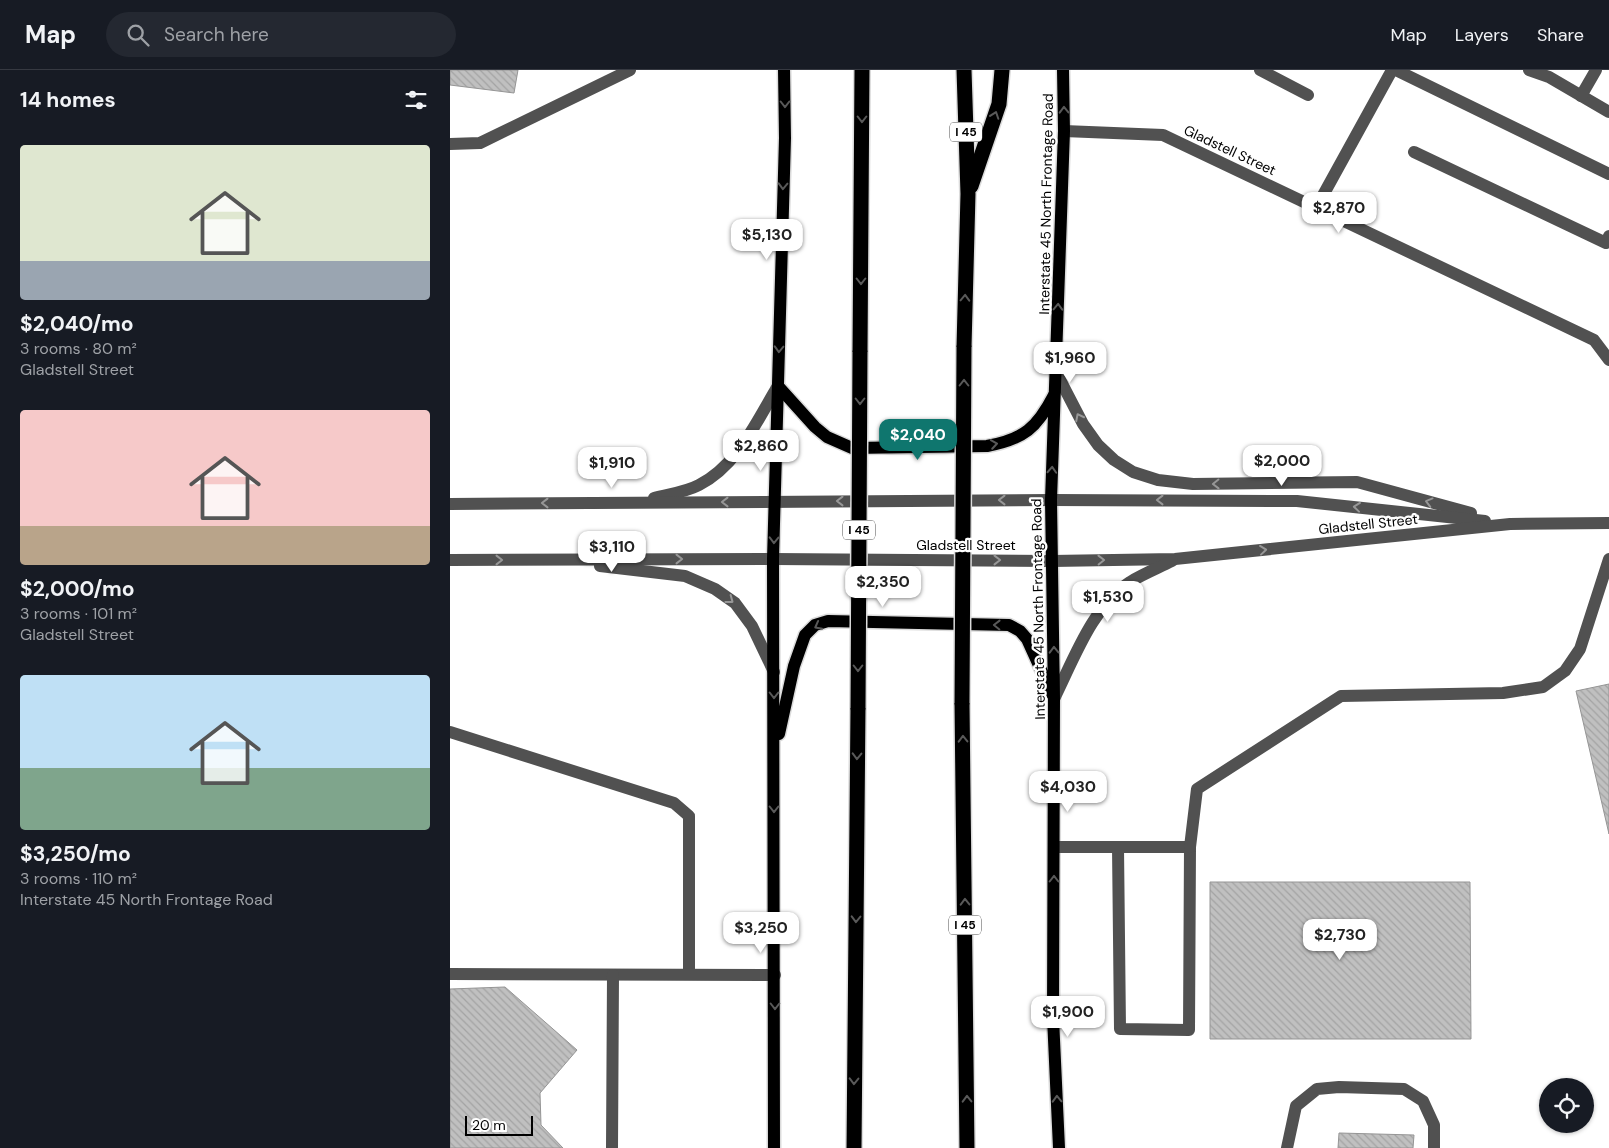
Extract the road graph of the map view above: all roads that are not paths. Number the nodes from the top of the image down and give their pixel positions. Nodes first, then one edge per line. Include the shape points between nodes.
1 (630, 70) edge
2 (784, 70) edge
3 (862, 70) edge
4 (964, 70) edge
5 (1002, 70) edge
6 (1064, 70) edge
7 (1260, 70) edge
8 (1394, 70) edge
9 (1529, 70) edge
10 (1596, 70) edge
11 (1308, 94) dead end
12 (1581, 96) junction
13 (1609, 112) edge
14 (1064, 131) junction
15 (450, 144) edge
16 (1414, 152) dead end
17 (1609, 174) edge
18 (968, 194) junction
19 (1316, 208) junction
20 (1609, 236) edge
21 (1609, 360) edge
22 (1056, 372) junction
23 (778, 386) junction
24 (1056, 392) junction
25 (1051, 500) junction
26 (638, 502) junction
27 (774, 502) junction
28 (450, 504) edge
29 (1609, 523) edge
30 (1510, 524) junction
31 (548, 559) junction
32 (773, 559) junction
33 (1175, 559) junction
34 (1609, 559) edge
35 (450, 560) edge
36 (1052, 561) junction
37 (774, 672) junction
38 (1054, 698) junction
39 (450, 732) edge
40 (774, 760) junction
41 (1054, 847) junction
42 (1118, 847) junction
43 (1190, 847) junction
44 (450, 974) edge
45 (689, 974) junction
46 (613, 975) junction
47 (775, 975) junction
48 (612, 1148) edge
49 (774, 1148) edge
50 (854, 1148) edge
51 (968, 1148) edge
52 (1059, 1148) edge
53 (1287, 1148) edge
54 (1434, 1148) edge

1 - 15 street via 480,143
2 -> 23 main road
3 -> 50 highway, I 45, bridge
4 - 18 highway, I 45
18 -> 5 highway via 999,104
14 -> 6 main road, Interstate 45 North Frontage Road
7 - 11 street
8 - 17 street
8 - 19 street
9 - 12 street via 1549,77
10 - 12 street
12 - 13 street
14 - 19 street, Gladstell Street via 1163,135
22 -> 14 main road, Interstate 45 North Frontage Road
16 - 20 street via 1606,243
51 -> 18 highway, I 45, bridge via 962,703
19 - 21 street, Gladstell Street via 1594,340
22 - 24 main road, Interstate 45 North Frontage Road
30 -> 22 street via 1356,482 1193,484 1158,480 1133,472 1098,445 1083,424
23 -> 24 main road via 815,427 827,437 852,448 987,446 1006,442 1034,428
23 - 26 street via 733,458 719,472 698,486
23 - 27 main road
25 -> 24 main road, Interstate 45 North Frontage Road
25 -> 27 street, Gladstell Street
30 -> 25 street, Gladstell Street via 1297,501
25 - 36 main road, Interstate 45 North Frontage Road
27 -> 26 street, Gladstell Street
26 -> 28 street, Gladstell Street
27 -> 32 main road
29 - 30 street, Gladstell Street
33 -> 30 street, Gladstell Street
31 -> 32 street, Gladstell Street
35 -> 31 street, Gladstell Street
31 -> 37 street via 685,576 715,589 735,603 752,626
32 -> 36 street, Gladstell Street
32 - 37 main road
36 -> 33 street, Gladstell Street
33 - 38 street via 1130,582 1105,604
34 - 43 street via 1580,649 1565,671 1543,687 1503,692 1341,696 1197,789
38 -> 36 main road, Interstate 45 North Frontage Road
37 -> 40 main road
38 -> 40 main road via 1028,639 1009,625 828,621 815,625 805,635 794,666
38 - 41 main road, Interstate 45 North Frontage Road
39 - 45 street via 674,804 689,816
40 -> 47 main road
41 - 42 street
52 -> 41 main road, Interstate 45 North Frontage Road via 1053,1018
42 - 43 street
42 - 43 street via 1120,1029 1189,1030
44 - 46 street
45 - 46 street
45 - 47 street
46 - 48 street
47 -> 49 main road
53 - 54 street via 1296,1106 1317,1089 1339,1087 1404,1089 1423,1101 1434,1125

